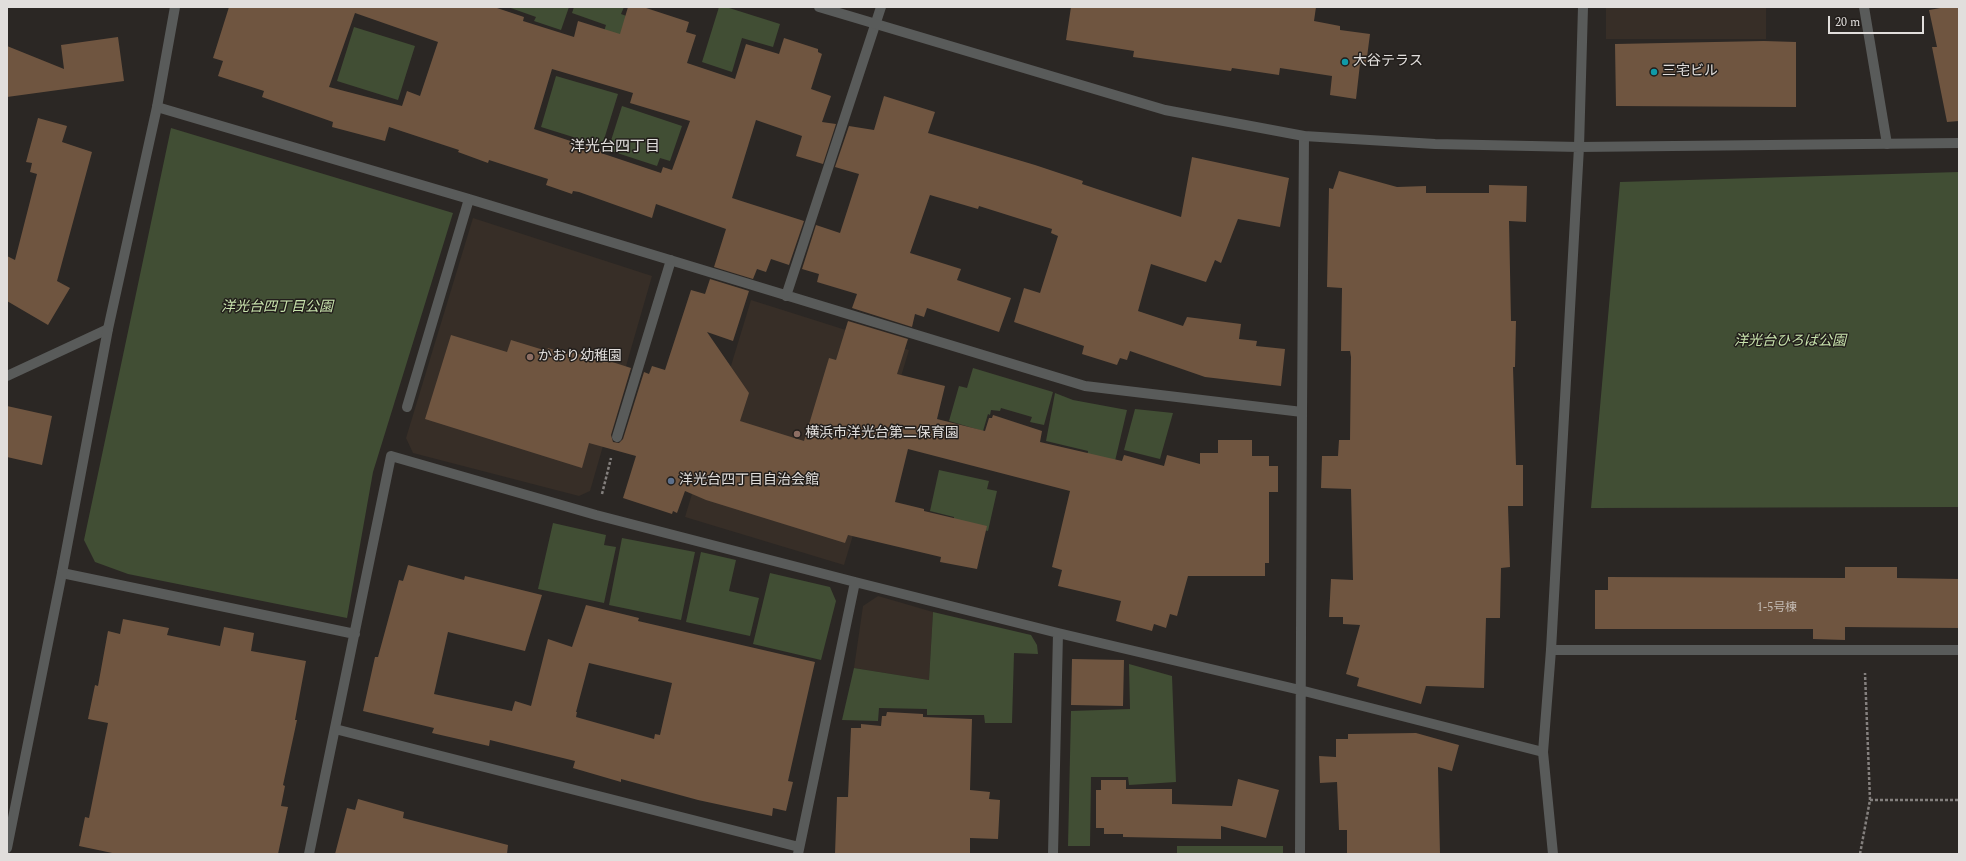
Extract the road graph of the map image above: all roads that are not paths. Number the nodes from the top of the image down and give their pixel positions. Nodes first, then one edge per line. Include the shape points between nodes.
1 (175, 7) edge
2 (819, 7) edge
3 (881, 7) edge
4 (1583, 7) edge
5 (1864, 7) edge
6 (875, 25) junction
7 (157, 107) junction
8 (1304, 136) junction
9 (1959, 143) edge
10 (1887, 144) junction
11 (1579, 147) junction
12 (469, 199) junction
13 (671, 260) junction
14 (786, 296) junction
15 (108, 329) junction
16 (7, 376) edge
17 (407, 408) dead end
18 (1302, 412) junction
19 (617, 437) road end
20 (62, 573) junction
21 (855, 582) junction
22 (1058, 633) junction
23 (355, 634) junction
24 (1551, 650) junction
25 (1959, 650) edge
26 (1300, 690) junction
27 (335, 729) junction
28 (1543, 752) junction
29 (7, 848) edge
30 (799, 850) edge
31 (309, 854) edge
32 (1053, 854) edge
33 (1300, 854) edge
34 (1553, 854) edge

1 - 7 street
2 - 6 street
3 - 6 street
4 - 11 street
5 - 10 street
6 - 8 street via 1165,110
6 - 14 street
7 - 12 street
7 - 15 street
8 - 11 street via 1435,144
8 - 18 street
9 - 10 street
10 - 11 street
11 - 24 street
12 - 13 street
12 - 17 street
13 - 14 street
13 - 19 street
14 - 18 street via 1085,386
15 - 16 street
15 - 20 street
18 - 26 street
20 - 23 street
20 - 29 street
21 - 22 street
21 - 23 street via 596,514 391,456
21 - 30 street
22 - 26 street
22 - 32 street
23 - 27 street
24 - 25 street
24 - 28 street
26 - 28 street
26 - 33 street
27 - 30 street
27 - 31 street
28 - 34 street

